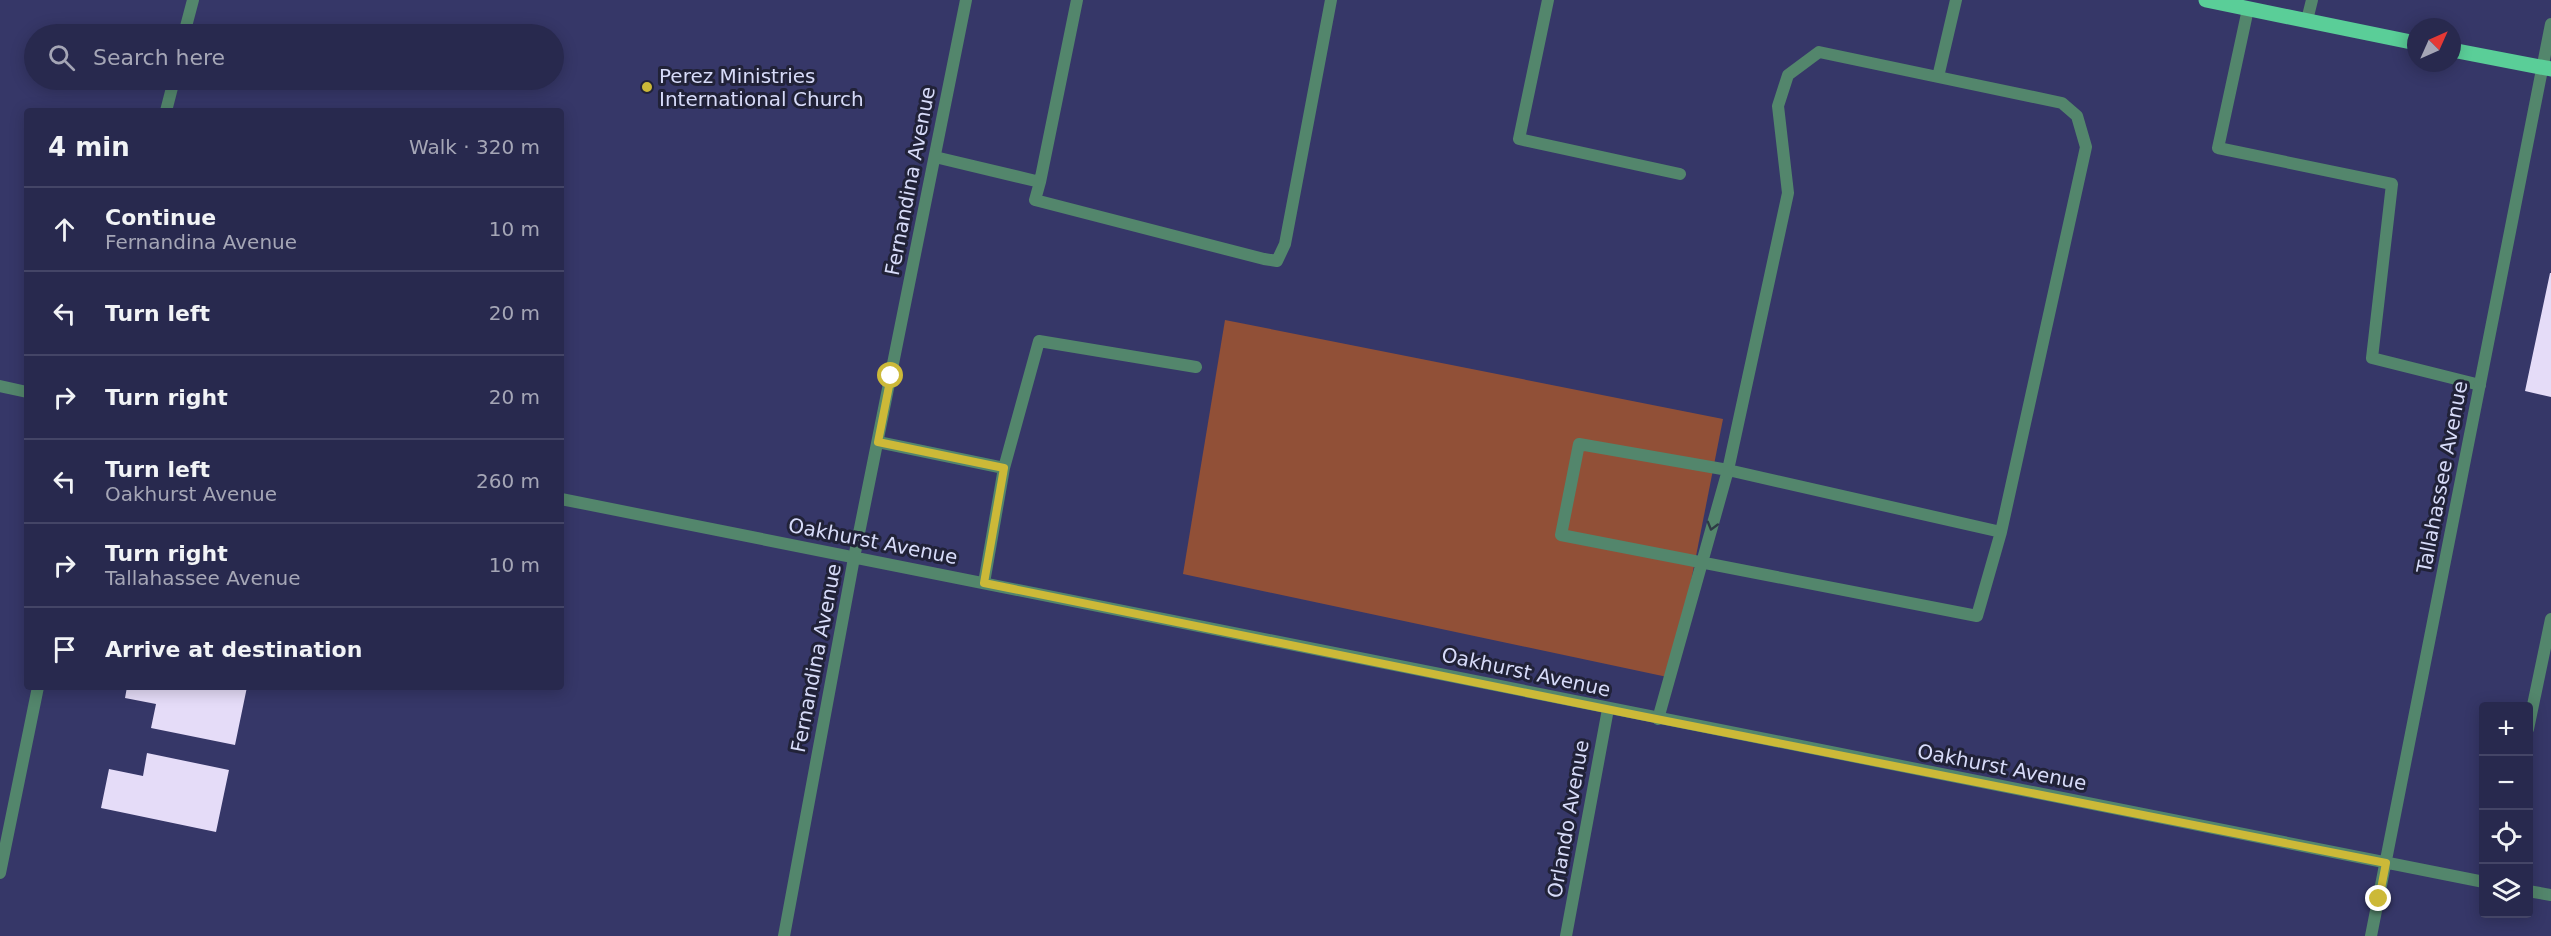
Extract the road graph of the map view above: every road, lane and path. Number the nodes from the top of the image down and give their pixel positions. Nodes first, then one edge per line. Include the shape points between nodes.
1 (193, 0) edge
2 (966, 0) edge
3 (1077, 0) edge
4 (1331, 0) edge
5 (1548, 0) edge
6 (1956, 0) edge
7 (2206, 0) edge
8 (2312, 0) edge
9 (2248, 9) junction
10 (2307, 20) junction
11 (187, 24) edge
12 (2551, 24) edge
13 (2407, 40) edge
14 (2461, 52) edge
15 (2547, 68) edge
16 (1938, 77) junction
17 (171, 90) edge
18 (167, 108) edge
19 (935, 157) junction
20 (1680, 174) dead end
21 (1040, 182) junction
22 (1196, 367) dead end
23 (2480, 385) junction
24 (0, 386) edge
25 (24, 391) edge
26 (878, 442) junction
27 (1004, 468) junction
28 (1728, 470) junction
29 (564, 500) edge
30 (2001, 532) junction
31 (855, 558) junction
32 (1702, 561) junction
33 (984, 583) junction
34 (2551, 619) edge
35 (37, 690) edge
36 (1608, 709) junction
37 (2533, 709) edge
38 (1658, 719) junction
39 (2386, 863) junction
40 (0, 873) edge
41 (2479, 881) edge
42 (2533, 892) edge
43 (2551, 895) edge
44 (784, 936) edge
45 (1566, 936) edge
46 (2371, 936) edge

1 - 11 street
2 - 19 street, Fernandina Avenue
3 - 21 street
4 - 21 street via 1285,244 1277,261 1035,200
5 - 20 street via 1519,139
6 - 16 street
7 - 9 main road
8 - 10 street
9 - 10 main road
9 - 23 street via 2218,148 2392,184 2372,358
10 - 13 main road
12 - 15 street, Tallahassee Avenue
14 - 15 main road
15 - 23 street, Tallahassee Avenue
16 - 28 street via 1819,52 1788,75 1778,106 1788,194
16 - 30 street via 2062,103 2077,116 2086,147
17 - 18 street
19 - 21 street
19 - 26 street, Fernandina Avenue
22 - 27 street via 1040,341
23 - 39 street, Tallahassee Avenue
24 - 25 street
26 - 27 street
26 - 31 street, Fernandina Avenue
27 - 33 street
28 - 30 street
28 -> 32 street
28 - 32 street via 1579,444 1561,535
29 - 31 street, Oakhurst Avenue
30 - 32 street via 1977,616
31 - 33 street, Oakhurst Avenue
31 - 44 street, Fernandina Avenue
32 - 38 street
33 - 36 street, Oakhurst Avenue
34 - 37 street
35 - 40 street
36 - 38 street, Oakhurst Avenue
36 - 45 street, Orlando Avenue
38 - 39 street, Oakhurst Avenue
39 - 41 street, Oakhurst Avenue
39 - 46 street, Tallahassee Avenue
42 - 43 street

